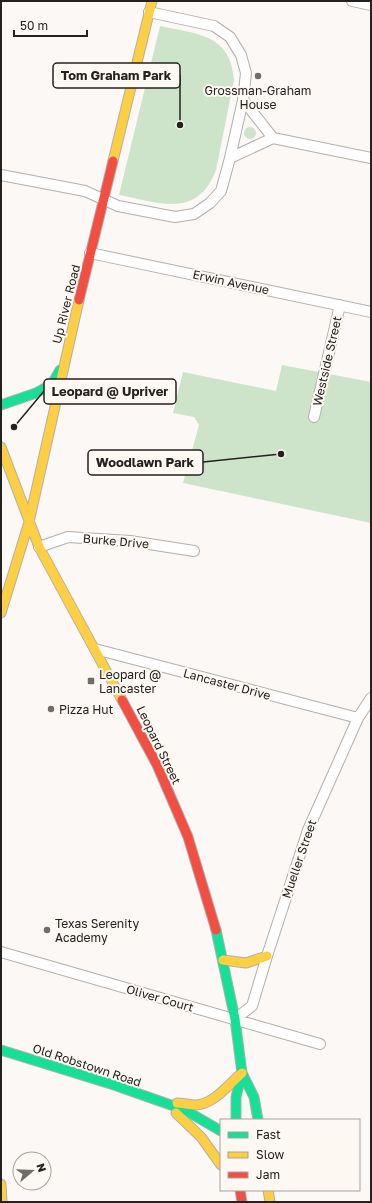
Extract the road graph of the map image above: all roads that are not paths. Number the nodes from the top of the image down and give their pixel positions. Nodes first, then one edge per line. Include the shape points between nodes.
1 (152, 1) edge
2 (352, 1) edge
3 (371, 5) edge
4 (149, 12) junction
5 (243, 100) junction
6 (273, 138) junction
7 (230, 158) junction
8 (371, 158) edge
9 (1, 175) edge
10 (103, 199) junction
11 (90, 253) junction
12 (340, 305) junction
13 (371, 312) edge
14 (64, 364) junction
15 (1, 405) edge
16 (314, 417) dead end
17 (1, 447) edge
18 (29, 522) junction
19 (39, 547) junction
20 (194, 551) dead end
21 (1, 613) edge
22 (96, 649) junction
23 (371, 698) edge
24 (358, 718) junction
25 (1, 952) edge
26 (267, 956) junction
27 (224, 960) junction
28 (235, 1019) junction
29 (320, 1044) dead end
30 (1, 1050) edge
31 (242, 1073) junction
32 (166, 1104) junction
33 (236, 1119) edge
34 (258, 1119) edge
35 (218, 1140) edge
36 (220, 1157) edge
37 (1, 1184) edge
38 (1, 1190) edge
39 (240, 1191) edge
40 (268, 1191) edge
41 (2, 1202) edge
42 (242, 1202) edge
43 (270, 1202) edge

1 - 4 street, Up River Road
2 - 3 street
4 - 5 street via 214,26 230,37 241,55 246,73
4 - 10 street, Up River Road
5 - 6 street
5 - 7 street
6 - 7 street
6 - 8 street
7 - 10 street via 221,191 210,203 194,214 175,217 118,206
9 - 10 street via 85,191
10 - 11 street, Up River Road
11 - 12 street, Erwin Avenue
11 - 14 street, Up River Road
12 - 13 street, Erwin Avenue
12 - 16 street, Westside Street
14 - 15 street via 52,384 36,393
14 - 18 street, Up River Road
17 - 18 street, Leopard Street
18 - 19 street, Leopard Street
18 - 21 street, Up River Road
19 - 20 street, Burke Drive via 68,537 130,541
19 - 22 street, Leopard Street
22 - 24 street, Lancaster Drive
22 - 27 street, Leopard Street via 157,765 188,837 212,911
23 - 24 street, Mueller Street
24 - 26 street, Mueller Street via 308,830
25 - 28 street, Oliver Court
26 - 27 street via 250,964
26 - 28 street, Mueller Street via 252,1006
27 - 28 street, Leopard Street
28 - 29 street, Oliver Court
28 - 31 street, Leopard Street
30 - 32 street, Old Robstown Road
31 - 32 street via 207,1102 195,1105 183,1102
31 - 33 street, Leopard Street via 236,1096
31 - 34 street, Leopard Street via 254,1097
32 - 35 street, Old Robstown Road via 189,1123
32 - 35 street, Old Robstown Road via 185,1110
35 - 36 street, Old Robstown Road
37 - 38 street
38 - 41 street
39 - 42 street
40 - 43 street

